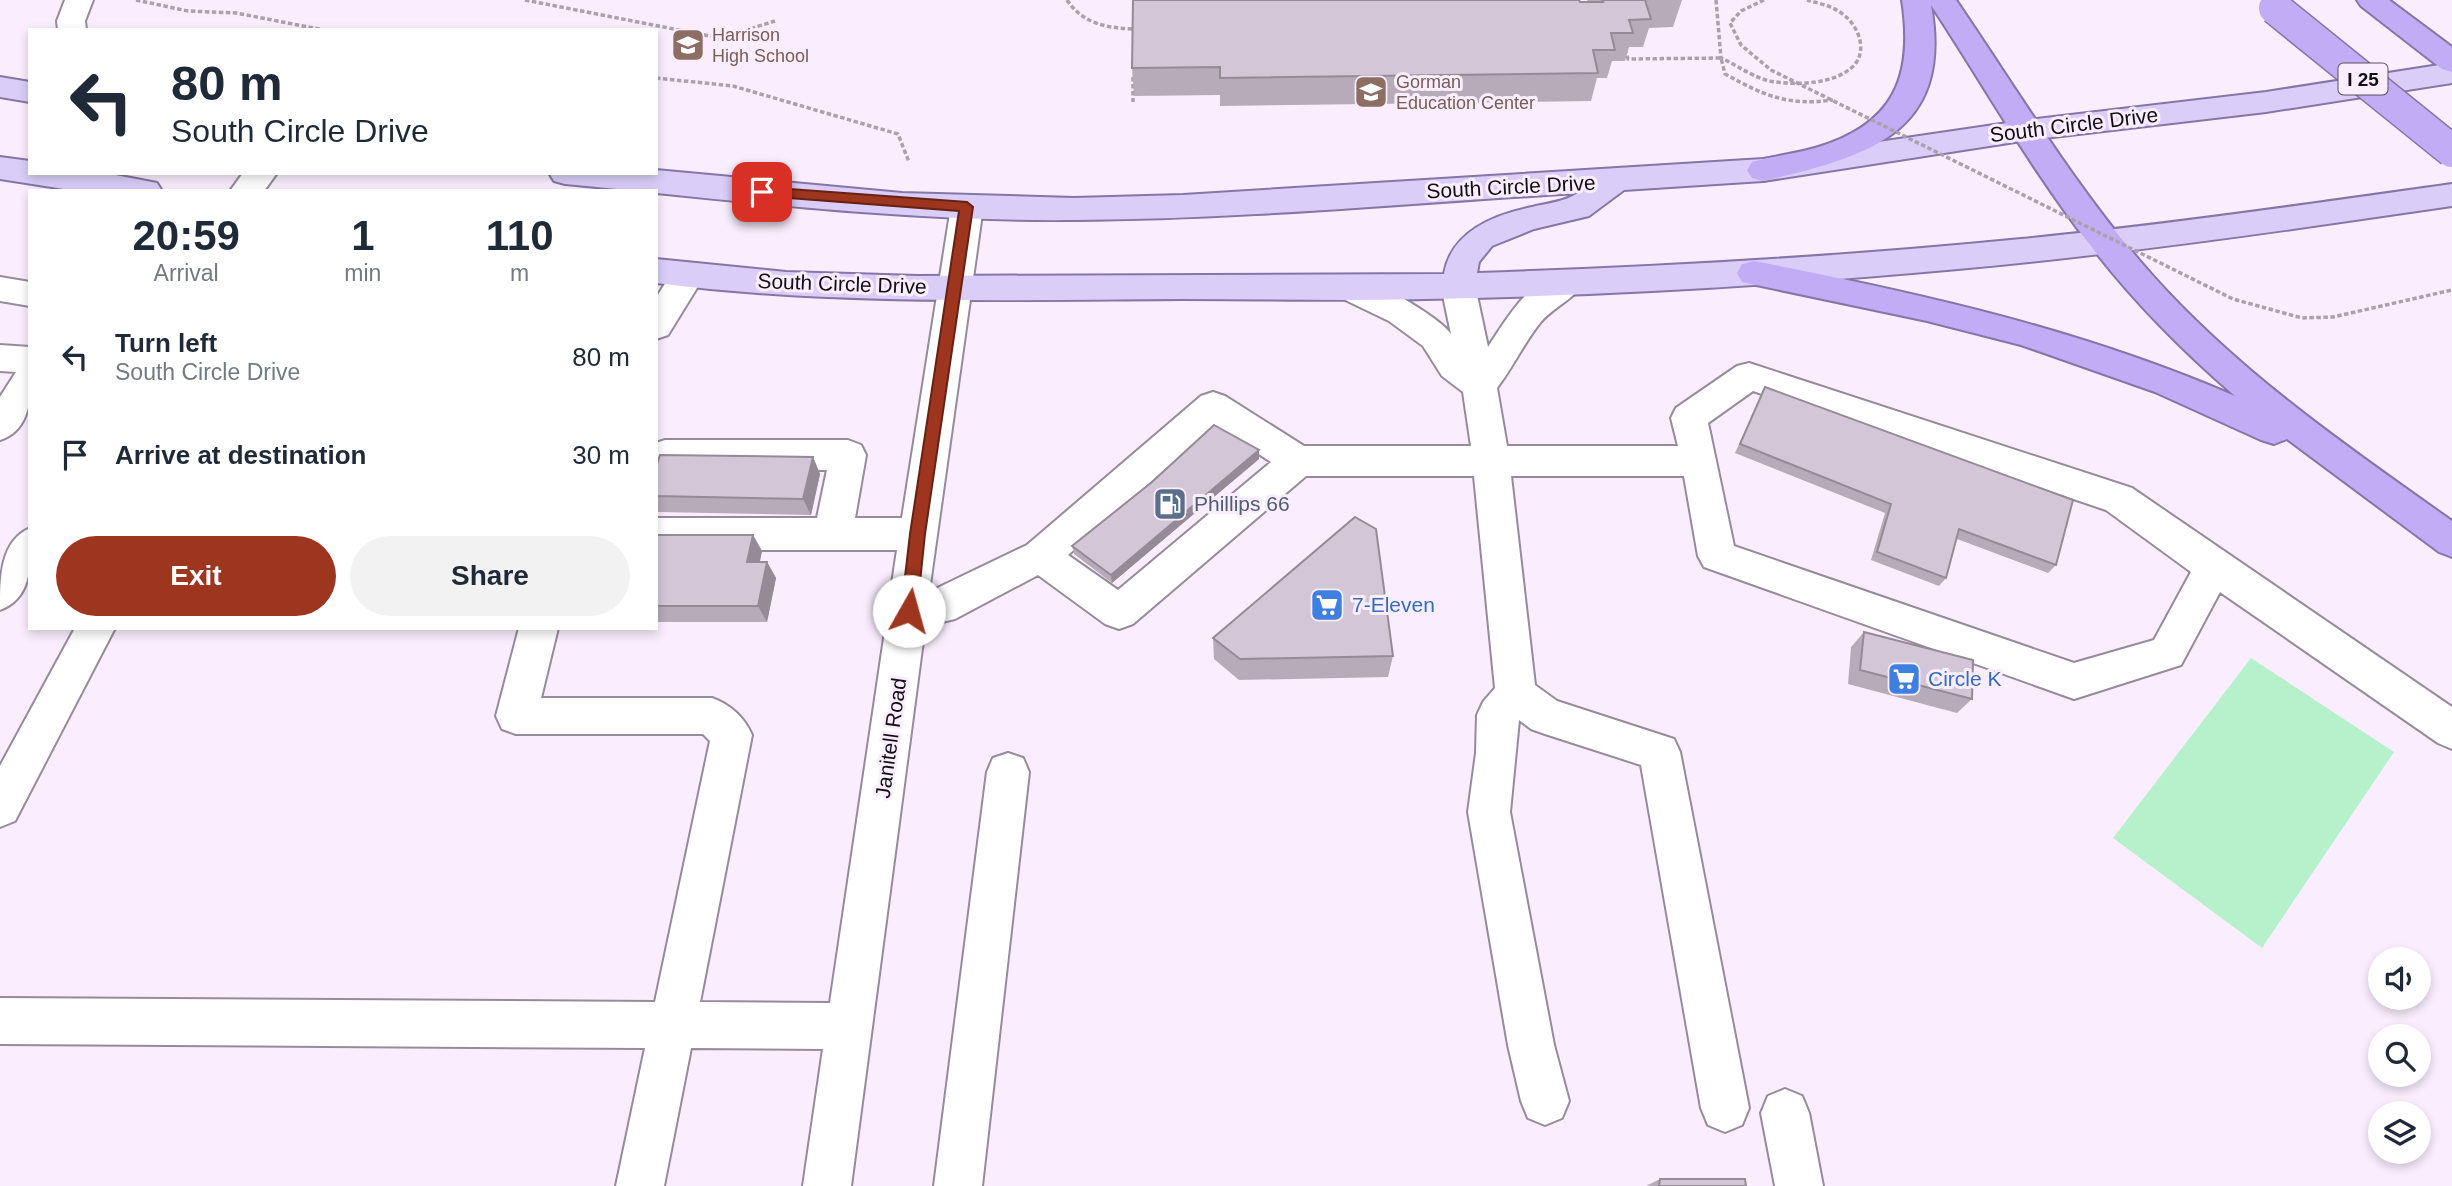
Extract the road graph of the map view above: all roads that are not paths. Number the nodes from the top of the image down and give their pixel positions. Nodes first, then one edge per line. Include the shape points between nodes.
1 (79, 0) edge
2 (1916, 0) edge
3 (1942, 0) edge
4 (2371, 0) edge
5 (2270, 4) edge
6 (72, 28) edge
7 (2452, 62) edge
8 (2452, 73) edge
9 (0, 87) edge
10 (28, 92) edge
11 (2028, 130) junction
12 (2452, 151) edge
13 (0, 168) edge
14 (1763, 170) junction
15 (28, 172) edge
16 (47, 175) edge
17 (259, 175) edge
18 (587, 175) edge
19 (1617, 180) junction
20 (134, 189) edge
21 (248, 189) edge
22 (2452, 195) edge
23 (967, 207) junction
24 (2105, 241) junction
25 (1754, 272) junction
26 (672, 273) edge
27 (1568, 281) junction
28 (1458, 286) junction
29 (1349, 287) junction
30 (954, 288) junction
31 (0, 289) edge
32 (28, 294) edge
33 (658, 319) edge
34 (0, 358) edge
35 (28, 360) edge
36 (28, 382) edge
37 (1479, 384) junction
38 (0, 426) edge
39 (1491, 460) junction
40 (1298, 461) junction
41 (1700, 461) junction
42 (2345, 464) junction
43 (658, 480) edge
44 (658, 534) edge
45 (833, 534) junction
46 (918, 534) junction
47 (2452, 541) edge
48 (28, 547) edge
49 (1040, 556) junction
50 (2214, 567) junction
51 (0, 593) edge
52 (909, 611) junction
53 (95, 630) edge
54 (538, 630) edge
55 (1517, 694) junction
56 (2452, 730) edge
57 (1008, 772) dead end
58 (0, 807) edge
59 (0, 1021) edge
60 (673, 1025) junction
61 (850, 1026) junction
62 (1545, 1101) dead end
63 (1725, 1108) dead end
64 (1785, 1113) dead end
65 (640, 1186) edge
66 (827, 1186) edge
67 (958, 1186) edge
68 (1799, 1186) edge

1 - 6 street
2 - 14 highway via 1922,56 1916,83 1898,115 1835,153
3 - 11 highway
4 - 7 highway
5 - 12 highway, I 25, bridge
8 - 11 main road, South Circle Drive via 2266,102
9 - 10 main road
11 - 14 main road, South Circle Drive
11 - 24 highway
13 - 15 main road
14 - 19 main road, South Circle Drive
16 - 20 main road
17 - 21 street
18 - 23 main road, South Circle Drive
19 - 23 main road, South Circle Drive via 1183,206
19 - 28 main road via 1578,208 1527,219 1481,238 1463,258
22 - 24 main road, South Circle Drive
23 - 30 street, Janitell Road
24 - 25 main road, South Circle Drive
24 - 42 highway via 2174,318 2247,389
25 - 27 main road, South Circle Drive
25 - 42 highway via 2052,342 2208,398
26 - 30 main road, South Circle Drive via 764,282
26 - 33 street
27 - 28 main road, South Circle Drive
27 - 37 street via 1537,304 1496,367
28 - 29 main road, South Circle Drive
28 - 37 street
29 - 30 main road, South Circle Drive
29 - 37 street via 1401,313 1435,337 1454,367
30 - 46 street, Janitell Road
31 - 32 street
34 - 35 street
36 - 38 street
37 - 39 street
39 - 40 street
39 - 41 street
39 - 55 street
40 - 49 street via 1213,406 1182,448 1143,483 1093,523
40 - 49 street via 1239,493 1150,569 1119,612
41 - 50 street via 1689,418 1749,376 2119,499
41 - 50 street via 1717,556 2074,681 2168,653
42 - 47 highway
43 - 45 street via 665,454 717,463 775,464 848,455
44 - 45 street via 703,524 764,524
45 - 46 street
46 - 52 street, Janitell Road
48 - 51 street
49 - 52 street via 941,607
50 - 56 street
52 - 61 street, Janitell Road
53 - 58 street
54 - 60 street via 516,716 712,716 732,735
55 - 62 street via 1497,715 1489,812
55 - 63 street via 1545,716 1659,751
57 - 67 street
59 - 60 street
60 - 61 street
60 - 65 street
61 - 66 street, Janitell Road
64 - 68 street

